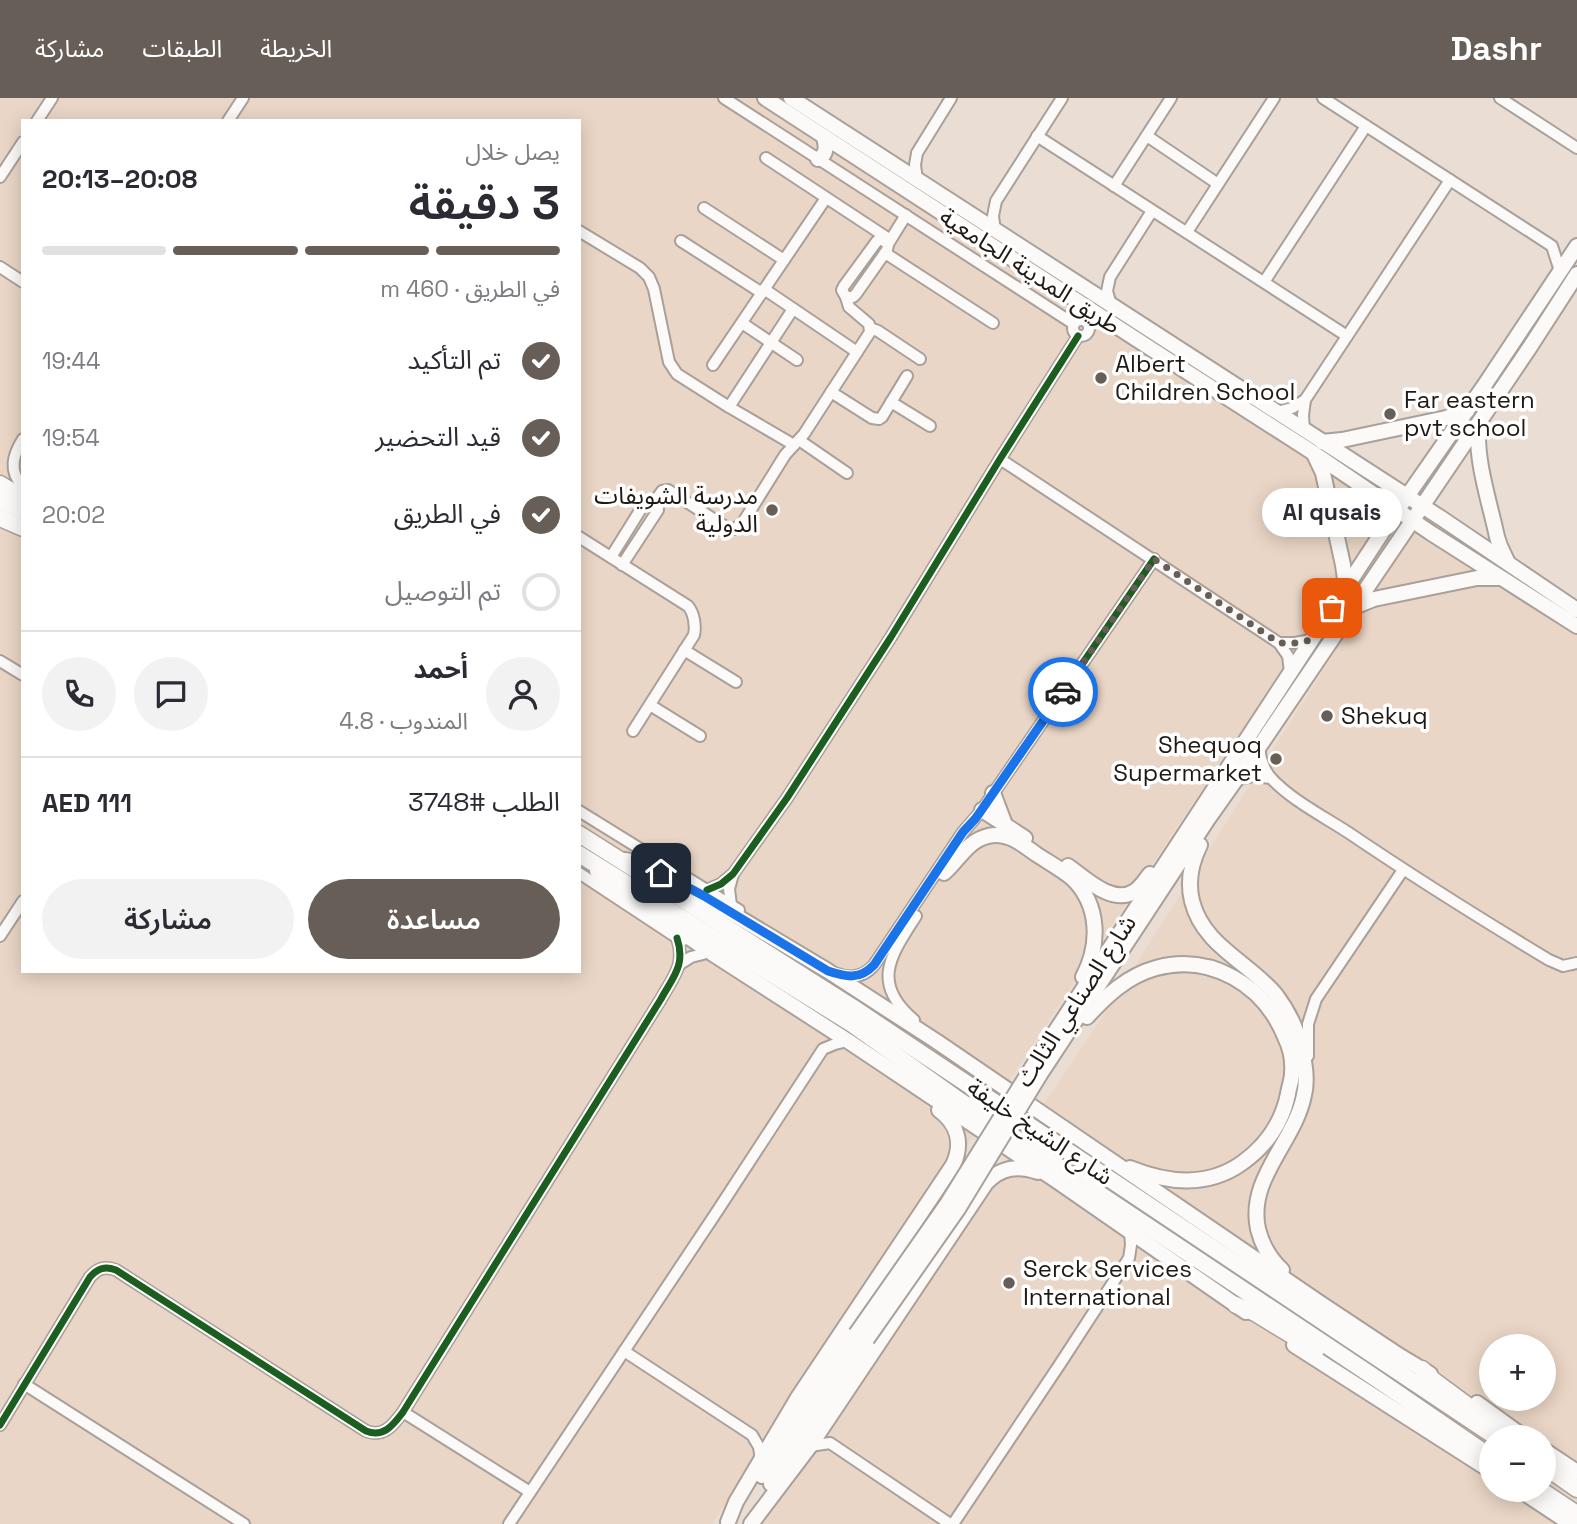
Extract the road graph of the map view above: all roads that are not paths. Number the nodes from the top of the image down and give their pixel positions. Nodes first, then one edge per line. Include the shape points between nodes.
1 (52, 98) edge
2 (243, 98) edge
3 (724, 98) edge
4 (765, 98) edge
5 (791, 98) edge
6 (951, 98) edge
7 (1062, 98) edge
8 (1171, 98) edge
9 (1274, 98) edge
10 (1323, 98) edge
11 (1505, 99) edge
12 (38, 119) edge
13 (230, 119) edge
14 (1366, 126) junction
15 (824, 136) junction
16 (1037, 136) junction
17 (1147, 136) junction
18 (21, 145) edge
19 (1577, 148) edge
20 (766, 158) dead end
21 (818, 159) junction
22 (0, 177) edge
23 (917, 180) junction
24 (1450, 180) junction
25 (1218, 184) junction
26 (1114, 186) junction
27 (826, 198) junction
28 (996, 201) junction
29 (704, 208) dead end
30 (1152, 211) junction
31 (969, 214) junction
32 (906, 215) junction
33 (581, 232) edge
34 (1186, 232) junction
35 (992, 237) junction
36 (681, 241) dead end
37 (888, 245) junction
38 (1577, 245) edge
39 (1552, 246) junction
40 (784, 260) junction
41 (0, 267) edge
42 (1560, 271) junction
43 (1577, 274) edge
44 (1110, 276) junction
45 (21, 281) edge
46 (1264, 282) junction
47 (1081, 285) junction
48 (763, 291) junction
49 (1079, 302) junction
50 (1111, 305) junction
51 (793, 309) junction
52 (742, 323) junction
53 (993, 323) dead end
54 (1112, 323) junction
55 (1077, 327) junction
56 (870, 328) junction
57 (1347, 336) junction
58 (771, 342) junction
59 (857, 352) junction
60 (920, 359) dead end
61 (797, 360) dead end
62 (713, 365) dead end
63 (907, 376) dead end
64 (831, 392) junction
65 (1305, 400) junction
66 (891, 402) junction
67 (729, 407) junction
68 (1467, 411) junction
69 (1277, 412) junction
70 (1479, 422) junction
71 (930, 426) dead end
72 (1304, 429) junction
73 (21, 442) edge
74 (797, 442) junction
75 (1317, 447) junction
76 (1000, 458) junction
77 (848, 473) dead end
78 (0, 484) edge
79 (21, 485) edge
80 (1406, 490) junction
81 (0, 501) edge
82 (654, 501) junction
83 (1385, 501) junction
84 (1425, 501) junction
85 (1394, 515) junction
86 (1436, 515) junction
87 (16, 520) edge
88 (1408, 526) junction
89 (629, 528) junction
90 (1427, 530) junction
91 (641, 537) junction
92 (581, 538) edge
93 (611, 557) junction
94 (1154, 559) junction
95 (1509, 564) junction
96 (622, 565) junction
97 (1501, 578) junction
98 (1343, 592) junction
99 (1577, 596) edge
100 (1561, 600) junction
101 (1352, 608) junction
102 (1577, 610) edge
103 (1577, 626) edge
104 (1311, 640) junction
105 (1279, 643) junction
106 (684, 650) junction
107 (0, 661) edge
108 (1290, 672) junction
109 (21, 674) edge
110 (736, 682) dead end
111 (650, 705) junction
112 (634, 731) dead end
113 (700, 736) dead end
114 (1259, 747) junction
115 (1271, 778) junction
116 (1236, 780) junction
117 (993, 793) junction
118 (581, 812) edge
119 (979, 814) junction
120 (1208, 819) junction
121 (1004, 824) junction
122 (581, 835) edge
123 (1176, 849) junction
124 (619, 859) junction
125 (582, 862) edge
126 (1403, 870) junction
127 (944, 873) junction
128 (733, 874) junction
129 (707, 890) junction
130 (21, 903) edge
131 (731, 905) junction
132 (5, 919) edge
133 (0, 936) edge
134 (677, 938) junction
135 (773, 939) junction
136 (704, 954) junction
137 (1577, 963) edge
138 (680, 964) junction
139 (732, 966) junction
140 (828, 971) junction
141 (1085, 999) junction
142 (816, 1021) junction
143 (848, 1041) junction
144 (936, 1041) junction
145 (823, 1049) junction
146 (1306, 1069) junction
147 (910, 1084) junction
148 (1106, 1158) junction
149 (1057, 1181) junction
150 (1130, 1232) junction
151 (1154, 1248) junction
152 (1129, 1258) junction
153 (1320, 1303) junction
154 (1236, 1305) junction
155 (861, 1337) junction
156 (624, 1351) junction
157 (1422, 1369) junction
158 (1371, 1375) junction
159 (24, 1384) junction
160 (403, 1412) junction
161 (826, 1421) junction
162 (0, 1425) edge
163 (1494, 1425) edge
164 (1507, 1425) edge
165 (1479, 1426) edge
166 (779, 1429) junction
167 (752, 1435) junction
168 (830, 1443) junction
169 (810, 1446) junction
170 (1479, 1449) edge
171 (1556, 1458) edge
172 (761, 1461) junction
173 (1479, 1463) edge
174 (1577, 1472) edge
175 (1556, 1474) edge
176 (1577, 1489) edge
177 (530, 1492) junction
178 (1556, 1500) edge
179 (1538, 1502) edge
180 (1577, 1514) edge
181 (728, 1523) edge
182 (244, 1524) edge
183 (509, 1524) edge
184 (748, 1524) edge
185 (951, 1524) edge
186 (1571, 1524) edge

1 - 12 street
2 - 13 street
3 - 21 street
4 - 15 main road, طريق المدينة الجامعية
5 - 23 main road, طريق المدينة الجامعية
6 - 23 street via 920,147
7 - 16 street
8 - 17 street
9 - 25 street
10 - 14 street
11 - 19 street
14 - 24 street
14 - 46 street
15 - 21 main road via 826,151
15 - 35 main road, طريق المدينة الجامعية
16 - 26 street
16 - 28 street
17 - 25 street
17 - 26 street
18 - 22 street
20 - 27 street
21 - 32 street
23 - 31 main road, طريق المدينة الجامعية
24 - 39 street
24 - 57 street
25 - 34 street
26 - 30 street
27 - 37 street
27 - 40 street
28 - 31 street
28 - 35 street
29 - 40 street
30 - 34 street
30 - 44 street
31 - 35 main road, طريق المدينة الجامعية
32 - 37 street
32 - 55 street
33 - 67 street via 649,277 672,368
34 - 46 street
35 - 47 main road, طريق المدينة الجامعية via 1024,249
35 - 49 main road, طريق المدينة الجامعية
36 - 48 street
37 - 53 street
37 - 56 street via 881,239 875,244 842,290 849,307
38 - 39 street
38 - 42 main road
39 - 42 street
40 - 48 street
41 - 45 street
42 - 68 main road
43 - 70 main road, شارع الصناعي الثالث
44 - 47 street
44 - 50 street via 1107,291
46 - 57 street
47 - 50 main road, طريق المدينة الجامعية
48 - 51 street
48 - 52 street
49 - 54 main road, طريق المدينة الجامعية
49 - 55 street
50 - 69 main road, طريق المدينة الجامعية
51 - 58 street
51 - 59 street
52 - 58 street
52 - 62 street
54 - 55 street via 1084,335
54 - 75 main road, طريق المدينة الجامعية
55 - 76 street
56 - 59 street
56 - 60 street
57 - 65 street
58 - 61 street
58 - 67 street
59 - 64 street
63 - 66 street
64 - 66 street via 876,419
64 - 74 street
65 - 69 street
65 - 72 street
66 - 71 street
67 - 74 street
68 - 75 main road
68 - 80 main road
69 - 72 main road, طريق المدينة الجامعية
70 - 84 main road, شارع الصناعي الثالث
70 - 95 main road via 1482,471 1500,546
72 - 75 main road, طريق المدينة الجامعية
73 - 79 street via 13,463
74 - 77 street
74 - 82 street via 738,528 729,529 668,490
75 - 80 main road, طريق المدينة الجامعية
75 - 83 main road, طريق المدينة الجامعية
75 - 98 main road via 1345,572
76 - 94 street
76 - 128 street via 788,798
78 - 87 highway
80 - 83 main road
80 - 84 main road, طريق المدينة الجامعية via 1422,494
80 - 85 main road, شارع الصناعي الثالث
81 - 87 highway
82 - 89 street via 646,501
82 - 91 street via 658,510
83 - 85 main road, طريق المدينة الجامعية
84 - 86 main road
84 - 88 main road, شارع الصناعي الثالث
85 - 88 main road, طريق المدينة الجامعية
85 - 98 main road, شارع الصناعي الثالث
86 - 90 main road via 1428,520
86 - 95 main road
88 - 90 main road, طريق المدينة الجامعية
88 - 101 main road, شارع الصناعي الثالث
89 - 91 street
89 - 93 street
90 - 97 main road, طريق المدينة الجامعية
91 - 96 street
92 - 93 street
93 - 96 street
94 - 105 street
94 - 117 street
95 - 100 main road
96 - 106 street via 691,610 695,632
97 - 101 main road via 1477,578 1374,599
97 - 103 main road, طريق المدينة الجامعية
98 - 104 main road, شارع الصناعي الثالث
99 - 100 street
100 - 102 main road
101 - 114 main road, شارع الصناعي الثالث
104 - 105 street
104 - 108 main road, شارع الصناعي الثالث
105 - 108 street
106 - 110 street
106 - 111 street
107 - 109 street
108 - 123 main road, شارع الصناعي الثالث
111 - 112 street
111 - 113 street
114 - 115 street
114 - 116 main road, شارع الصناعي الثالث
115 - 116 street
115 - 126 street
116 - 120 main road, شارع الصناعي الثالث
117 - 119 street
117 - 121 main road
118 - 129 street
119 - 121 main road
119 - 127 street
119 - 140 street via 871,969 852,977
120 - 141 main road, شارع الصناعي الثالث
120 - 146 main road via 1191,867 1193,908 1209,936 1266,985 1284,1007 1297,1032
121 - 123 main road via 1115,895 1135,891
122 - 124 highway, شارع الشيخ خليفة
123 - 141 main road, شارع الصناعي الثالث
124 - 135 main road via 661,873
124 - 165 highway, شارع الشيخ خليفة via 895,1035
125 - 134 street
125 - 139 main road
125 - 158 highway, شارع الشيخ خليفة via 852,1024
126 - 137 street via 1555,964
126 - 146 street via 1316,999 1308,1024
127 - 141 main road via 973,842 995,835 1012,838 1072,879 1090,907 1096,932 1084,976
127 - 144 street via 893,952 888,974 897,1003
128 - 129 street
128 - 131 street
129 - 131 street
130 - 132 street
131 - 135 street
132 - 133 street
134 - 136 street
134 - 138 street
135 - 140 main road
136 - 138 street
136 - 139 street
138 - 160 street
139 - 142 main road
140 - 144 main road
141 - 148 main road via 1157,968 1186,965 1219,971 1248,986 1273,1013 1287,1041 1293,1073 1274,1131 1251,1156 1222,1174 1174,1181
141 - 155 main road, شارع الصناعي الثالث, bridge via 1038,1058
141 - 155 main road, شارع الصناعي الثالث, bridge via 958,1209
142 - 143 main road
142 - 145 street
143 - 145 street
143 - 147 main road
144 - 148 main road
145 - 156 street
146 - 153 main road via 1302,1105 1266,1174 1256,1211 1260,1237 1270,1257
147 - 149 main road
147 - 166 main road via 951,1120 957,1134 957,1158
148 - 153 main road
149 - 150 main road
149 - 161 main road via 1021,1168 992,1177
150 - 151 main road
150 - 152 street
151 - 152 street
151 - 154 main road
152 - 185 street
153 - 157 main road
154 - 158 highway via 1339,1364
154 - 173 main road
155 - 181 main road, شارع الصناعي الثالث
155 - 184 main road, شارع الصناعي الثالث
156 - 167 street
156 - 177 street
157 - 163 highway
157 - 164 main road
158 - 170 highway, شارع الشيخ خليفة
159 - 160 street via 90,1276 109,1268 366,1431 390,1429
159 - 162 street
159 - 182 street
160 - 177 street
161 - 168 street
161 - 169 main road
166 - 167 street
166 - 172 main road
167 - 172 street
168 - 169 street
168 - 185 street
169 - 184 main road
171 - 174 main road
172 - 181 main road
175 - 176 highway
177 - 183 street
178 - 180 highway
179 - 186 main road

